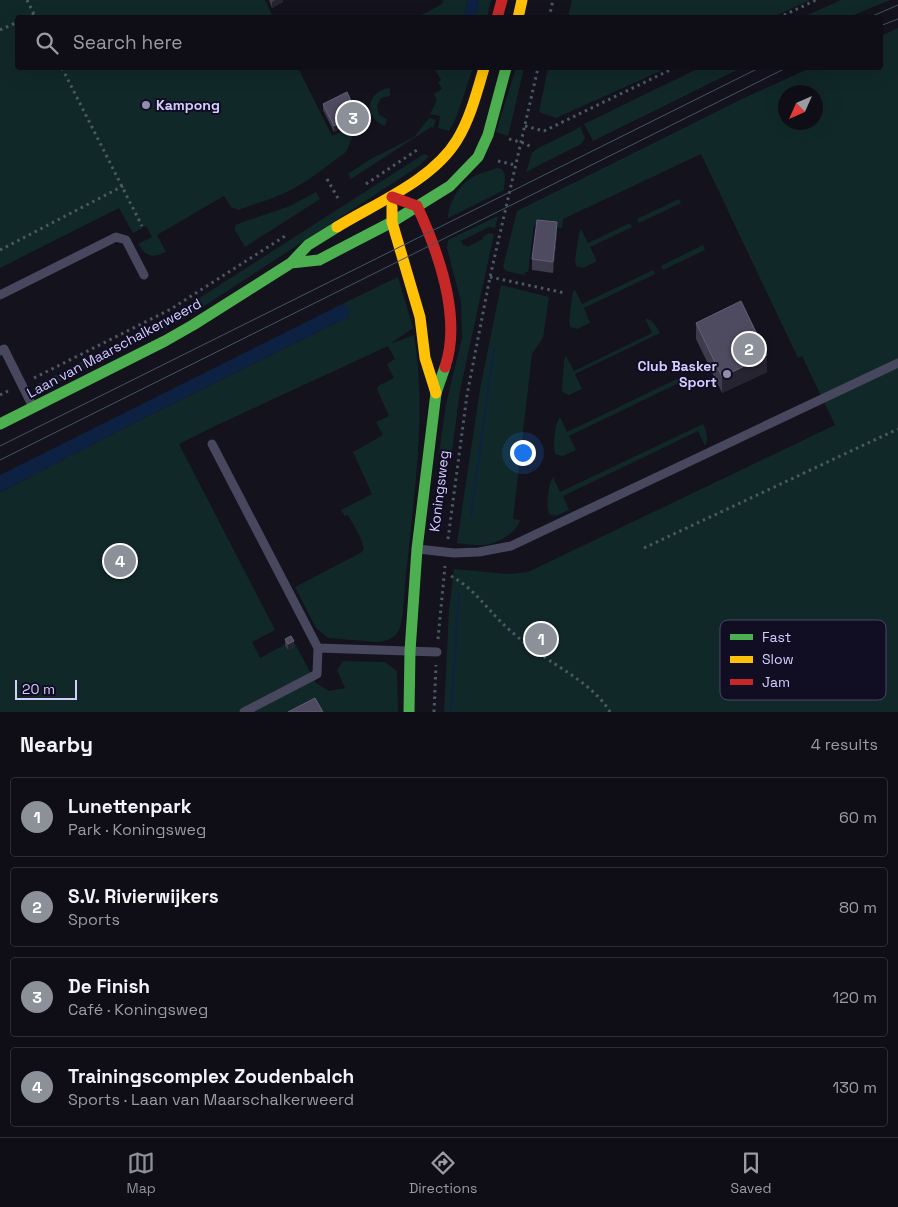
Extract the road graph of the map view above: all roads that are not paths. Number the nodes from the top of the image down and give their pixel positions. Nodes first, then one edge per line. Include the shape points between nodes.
1 (502, 0) edge
2 (522, 0) edge
3 (498, 15) edge
4 (519, 15) edge
5 (483, 70) edge
6 (506, 70) edge
7 (392, 197) junction
8 (418, 206) junction
9 (392, 222) junction
10 (290, 263) junction
11 (144, 275) dead end
12 (0, 295) edge
13 (2, 350) edge
14 (898, 362) edge
15 (436, 393) junction
16 (33, 407) junction
17 (0, 424) edge
18 (212, 444) dead end
19 (417, 549) junction
20 (318, 648) junction
21 (410, 651) junction
22 (437, 652) road end
23 (244, 712) edge
24 (409, 712) edge

1 - 3 main road
2 - 4 main road
5 - 7 main road via 458,139 425,174
6 - 8 main road via 496,109 478,157 450,186
7 - 8 main road
7 - 9 main road, Koningsweg
7 - 10 main road, Laan van Maarschalkerweerd via 308,245
8 - 9 main road, Laan van Maarschalkerweerd
8 - 15 main road, Koningsweg via 439,261 450,317 449,356
9 - 10 main road, Laan van Maarschalkerweerd via 319,260
9 - 15 main road, Koningsweg via 420,317 425,358
10 - 16 main road, Laan van Maarschalkerweerd via 165,341
11 - 12 lane via 126,240 116,237
13 - 16 lane
14 - 19 lane via 511,546 454,553
15 - 19 main road, Koningsweg
16 - 17 main road, Laan van Maarschalkerweerd
18 - 20 lane
19 - 21 main road, Koningsweg
20 - 21 lane
20 - 23 lane via 317,674
21 - 22 lane
21 - 24 main road, Koningsweg

